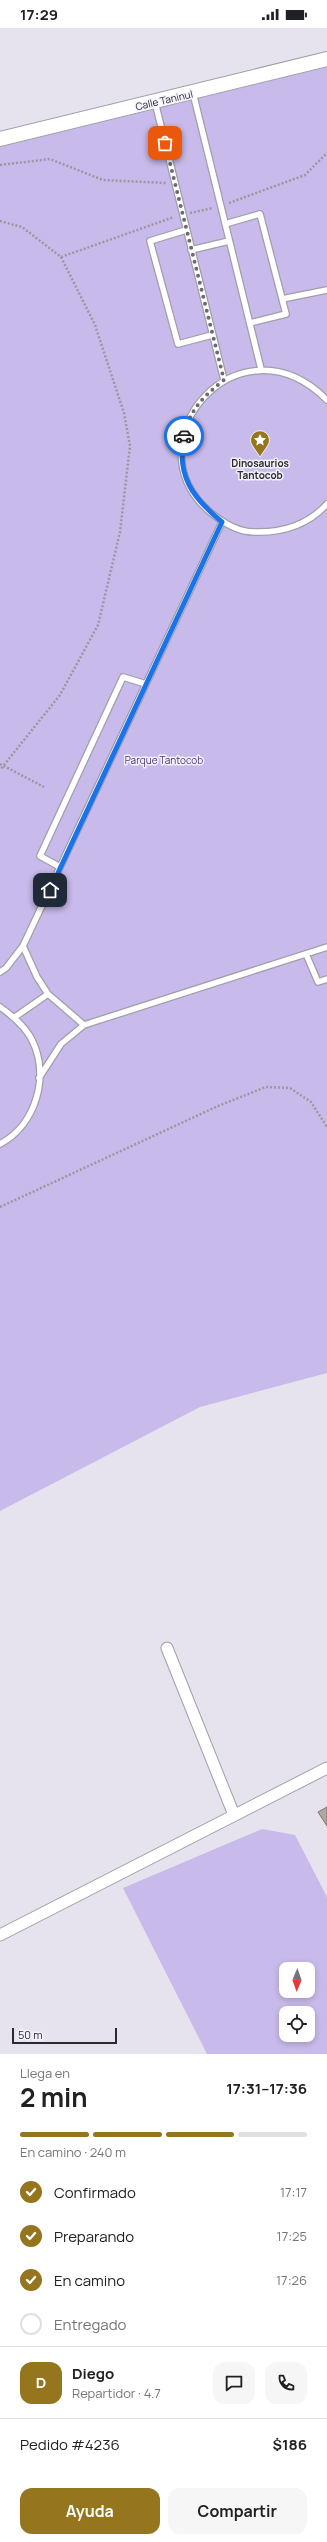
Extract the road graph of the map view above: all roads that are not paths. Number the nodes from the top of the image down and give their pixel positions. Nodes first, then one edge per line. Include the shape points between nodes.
1 (327, 59) edge
2 (193, 93) junction
3 (155, 102) junction
4 (0, 139) edge
5 (225, 224) junction
6 (186, 230) junction
7 (229, 241) junction
8 (191, 250) junction
9 (327, 290) edge
10 (282, 299) junction
11 (250, 323) junction
12 (212, 335) junction
13 (261, 370) junction
14 (224, 380) junction
15 (327, 400) edge
16 (327, 505) edge
17 (222, 522) junction
18 (146, 684) junction
19 (60, 867) junction
20 (23, 946) junction
21 (327, 947) edge
22 (306, 954) junction
23 (0, 972) edge
24 (327, 979) edge
25 (48, 994) junction
26 (0, 1007) edge
27 (15, 1017) junction
28 (84, 1025) junction
29 (39, 1078) junction
30 (0, 1144) edge
31 (167, 1648) dead end
32 (327, 1768) edge
33 (234, 1815) junction
34 (0, 1936) edge

1 - 2 street, Calle Taninul
2 - 3 street, Calle Taninul
2 - 5 lane
3 - 4 street, Calle Taninul
3 - 6 lane
5 - 7 lane
5 - 10 lane via 260,214
6 - 8 lane
6 - 12 lane via 150,241 178,344
7 - 8 lane
7 - 11 lane
8 - 12 lane
9 - 10 lane
10 - 11 lane via 286,314
11 - 13 lane
12 - 14 lane
13 - 14 lane via 242,372
13 - 15 lane via 288,373 312,385
14 - 17 lane via 202,398 194,410 187,422 181,450 186,478 193,491 200,503
16 - 17 lane via 304,523 277,533 248,532
17 - 18 lane
18 - 19 lane
18 - 19 lane via 123,677 40,856
19 - 20 lane
20 - 23 lane
20 - 25 lane
21 - 22 lane
22 - 24 lane via 318,982
22 - 28 lane
25 - 27 lane
25 - 28 lane
26 - 27 lane
27 - 29 lane via 32,1040 40,1066
28 - 29 lane via 61,1044
29 - 30 lane via 38,1094 27,1119 8,1140
31 - 33 street
32 - 33 street
33 - 34 street

